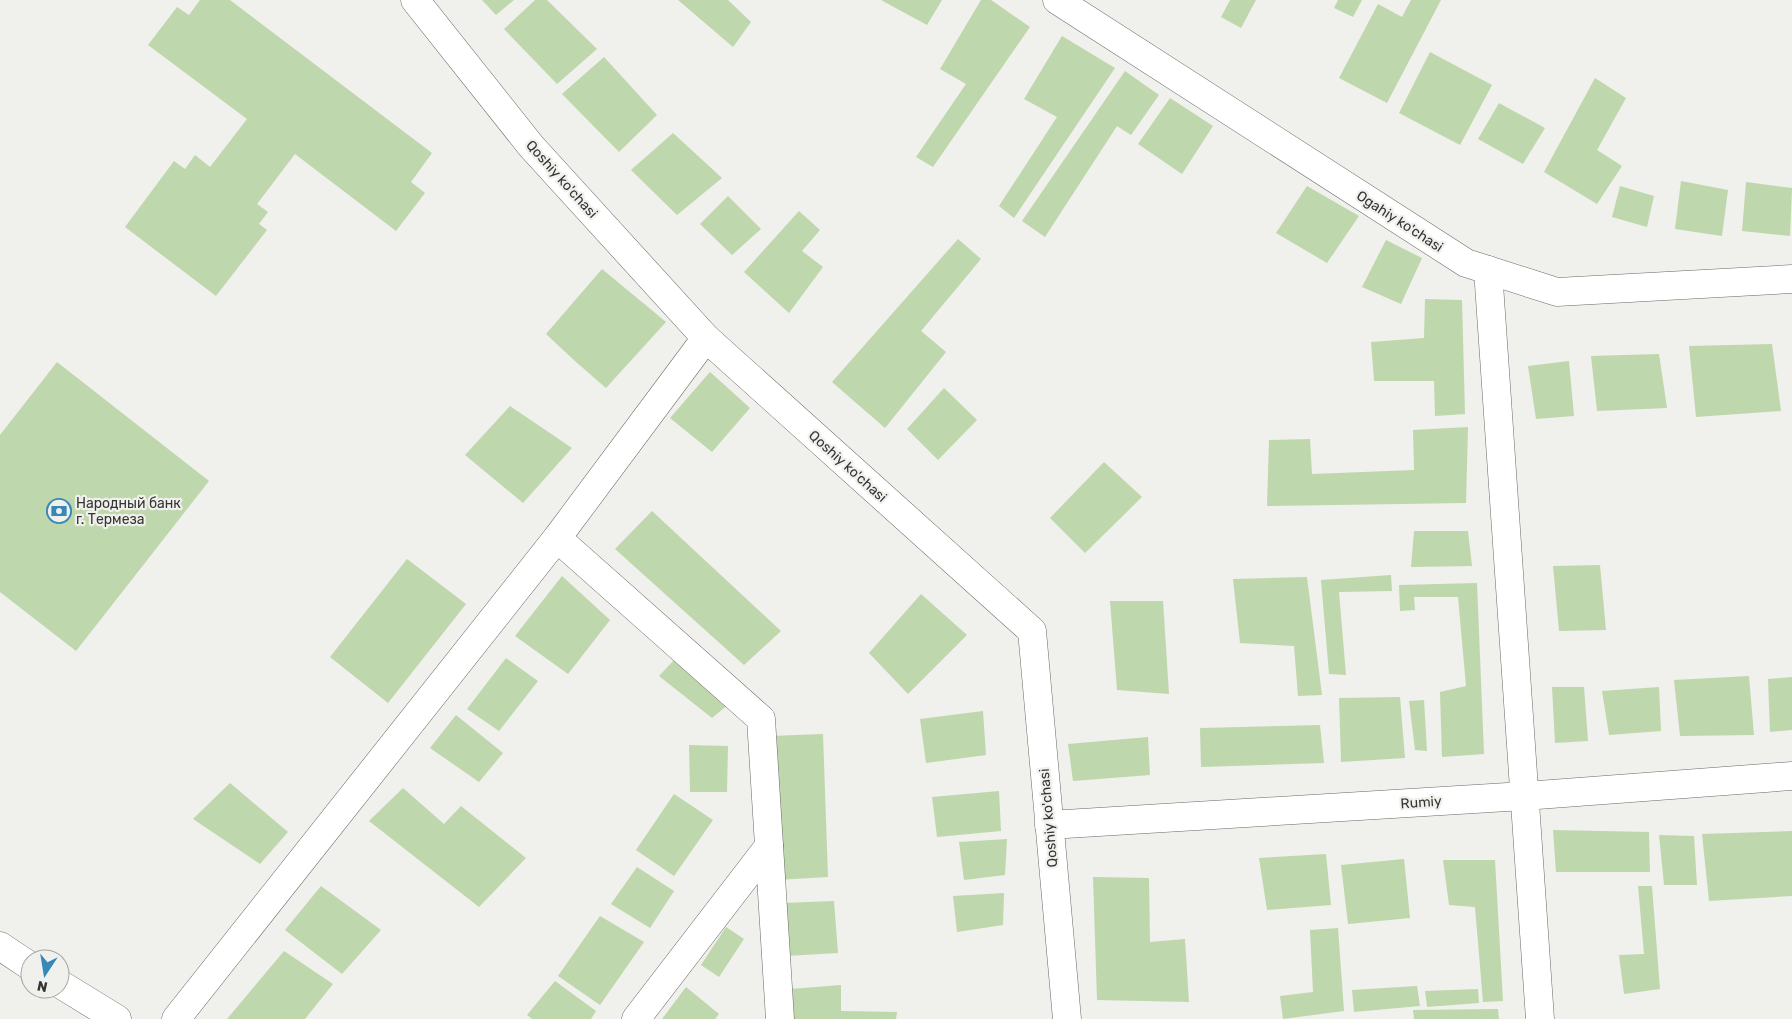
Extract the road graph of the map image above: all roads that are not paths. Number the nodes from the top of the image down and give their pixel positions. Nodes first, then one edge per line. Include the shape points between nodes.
1 (415, 0) edge
2 (1057, 0) edge
3 (1488, 270) junction
4 (1792, 279) edge
5 (706, 338) junction
6 (557, 538) junction
7 (1792, 776) edge
8 (1524, 796) junction
9 (1049, 826) junction
10 (769, 846) junction
11 (70, 990) edge
12 (117, 1019) edge
13 (176, 1019) edge
14 (636, 1019) edge
15 (780, 1019) edge
16 (1066, 1019) edge
17 (1540, 1019) edge

1 - 5 street, Qoshiy ko'chasi via 531,146
2 - 3 street, Ogahiy ko'chasi via 1466,263
3 - 4 street, Ogahiy ko'chasi via 1557,292
3 - 8 street
5 - 6 street
5 - 9 street, Qoshiy ko'chasi via 1032,631
6 - 10 street via 761,719
6 - 13 street
7 - 8 street, Rumiy
8 - 9 street, Rumiy
8 - 17 street
9 - 16 street, Qoshiy ko'chasi
10 - 14 street
10 - 15 street
11 - 12 street

